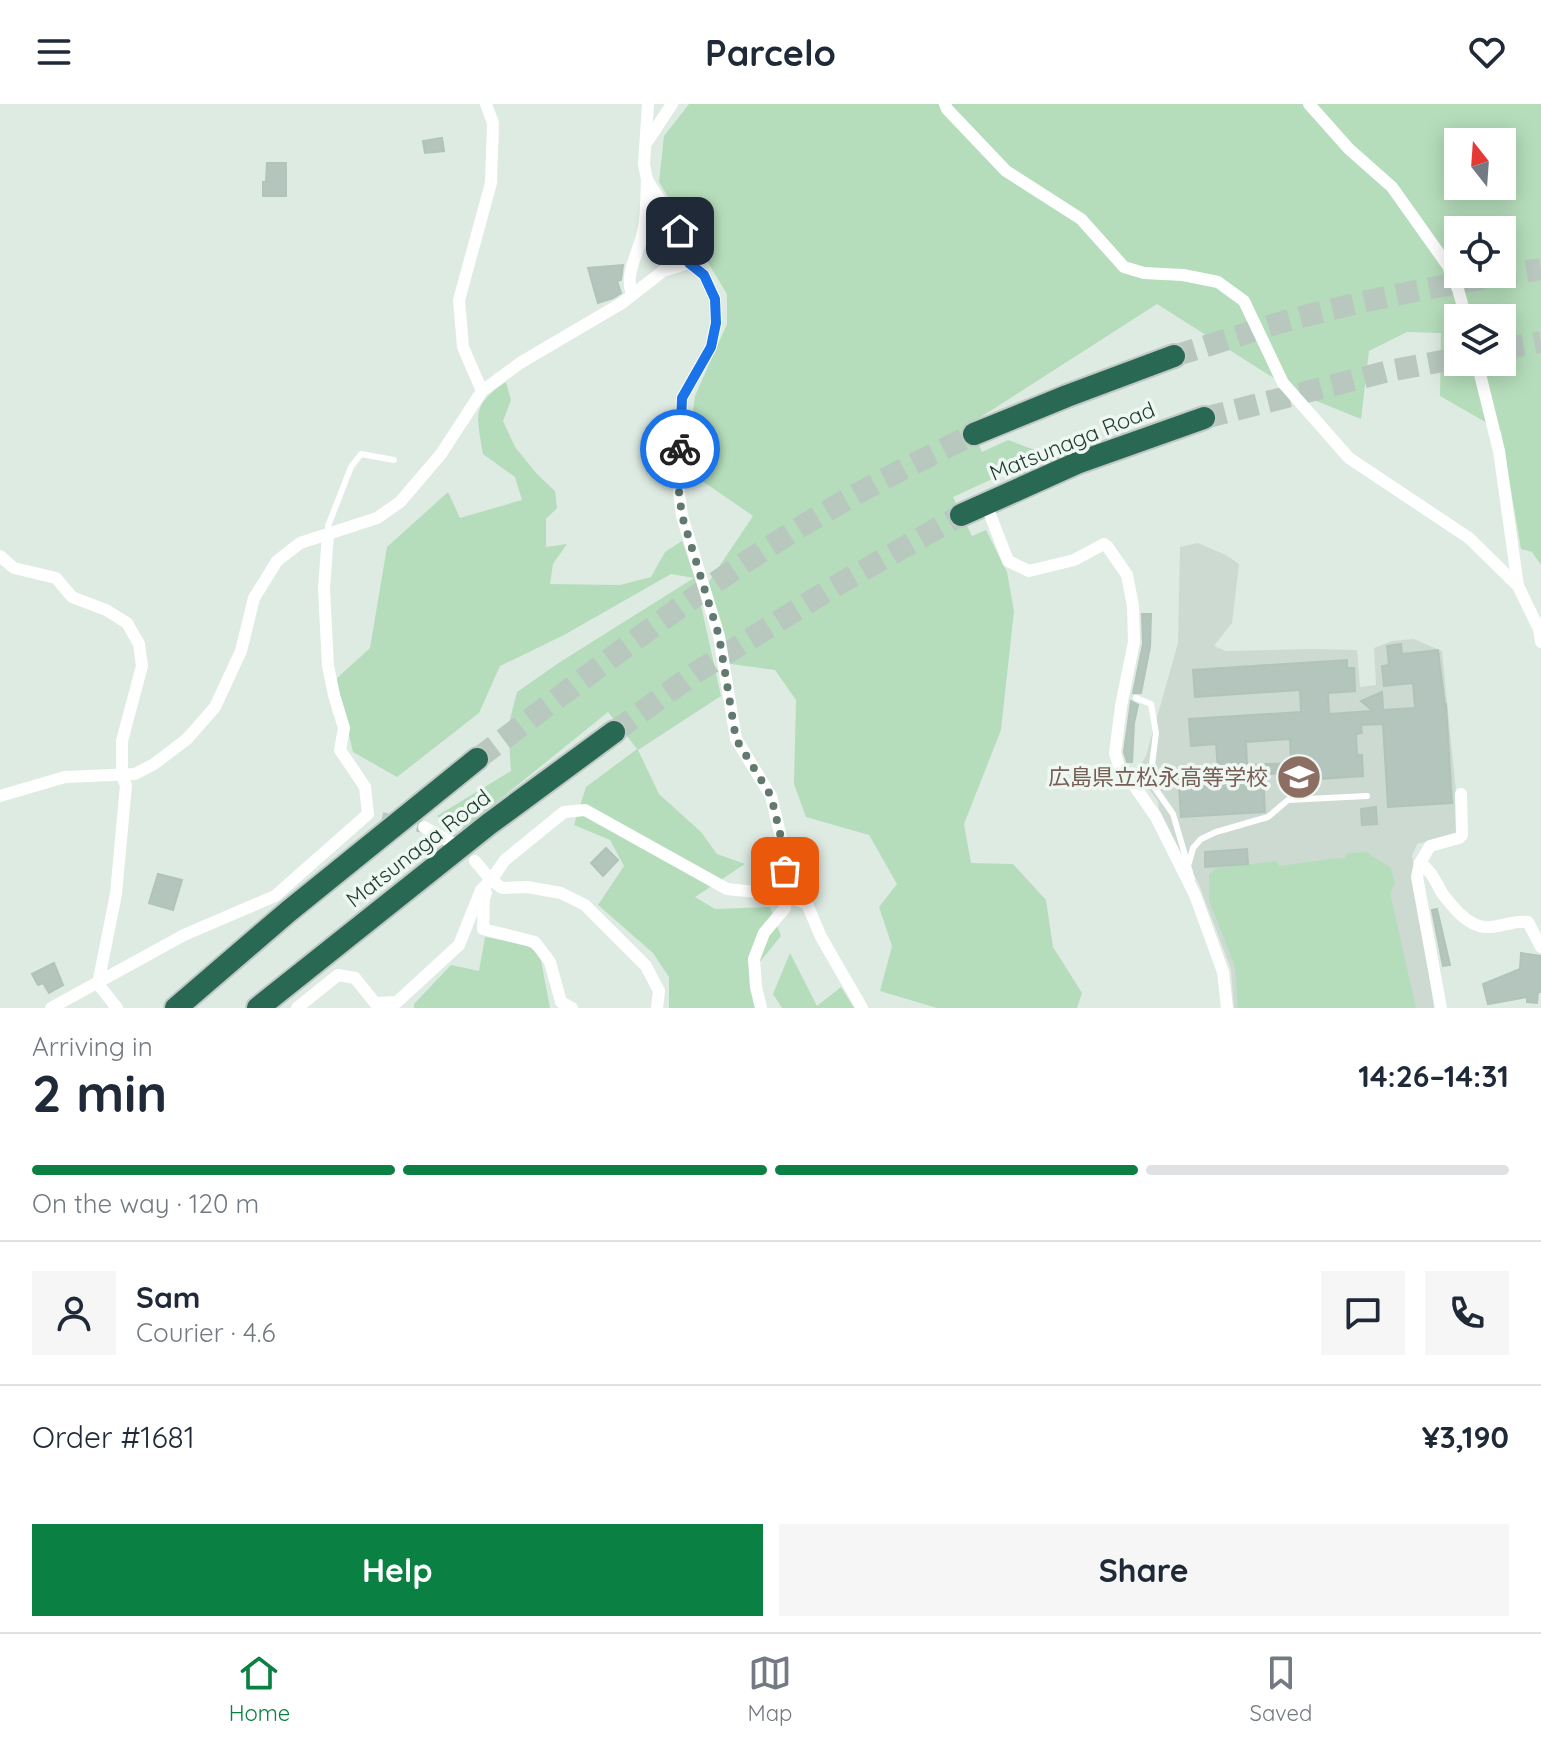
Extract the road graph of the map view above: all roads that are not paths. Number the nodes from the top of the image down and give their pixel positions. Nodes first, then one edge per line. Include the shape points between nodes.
1 (486, 104) edge
2 (648, 104) edge
3 (672, 104) edge
4 (945, 104) edge
5 (1309, 104) edge
6 (645, 145) junction
7 (647, 180) junction
8 (689, 263) junction
9 (632, 294) junction
10 (1462, 304) edge
11 (1174, 356) tunnel mouth
12 (1480, 376) edge
13 (482, 391) junction
14 (1204, 418) tunnel mouth
15 (974, 434) tunnel mouth
16 (394, 460) dead end
17 (986, 504) junction
18 (961, 515) tunnel mouth
19 (328, 534) junction
20 (0, 556) edge
21 (1518, 586) junction
22 (1541, 642) edge
23 (1136, 698) dead end
24 (614, 732) tunnel mouth
25 (477, 759) tunnel mouth
26 (122, 776) junction
27 (1461, 794) dead end
28 (0, 796) edge
29 (1367, 796) dead end
30 (368, 814) junction
31 (382, 818) tunnel mouth
32 (424, 827) tunnel mouth
33 (452, 843) dead end
34 (475, 861) dead end
35 (1420, 863) junction
36 (1189, 866) junction
37 (491, 880) junction
38 (786, 895) junction
39 (1195, 895) junction
40 (282, 904) junction
41 (1541, 947) edge
42 (100, 987) junction
43 (51, 1008) edge
44 (117, 1008) edge
45 (176, 1008) edge
46 (258, 1008) edge
47 (297, 1008) edge
48 (572, 1008) edge
49 (657, 1008) edge
50 (761, 1008) edge
51 (862, 1008) edge
52 (1227, 1008) edge
53 (1441, 1008) edge

1 - 13 street via 493,123 491,183 459,300 463,347
2 - 6 street
3 - 6 street
4 - 21 street via 1006,171 1081,219 1124,267 1218,282 1244,301 1283,383 1349,458 1469,538
5 - 10 street via 1392,187 1448,266
6 - 7 street
7 - 8 street via 696,256
7 - 9 street
8 - 9 street via 663,271
8 - 38 street via 704,275 715,299 716,323 711,347 682,398 682,516 719,636 736,739 771,796 783,846
9 - 13 street
11 - 15 highway, Matsunaga Road
12 - 21 street via 1499,451
13 - 19 street via 441,454 400,502 377,518
14 - 17 highway, Matsunaga Road via 1077,463
16 - 19 lane via 361,454 351,467
17 - 18 highway, Matsunaga Road
17 - 39 street via 1008,561 1029,571 1074,560 1104,544 1127,575 1134,642 1115,753 1120,769 1156,817
19 - 26 street via 300,543 277,561 254,598 241,651 215,707 187,739 154,764
19 - 30 street via 328,666 344,728 340,750 365,787
20 - 26 street via 14,568 56,578 72,597 117,616 139,644 142,666 122,741
21 - 22 street
23 - 36 lane via 1151,704 1156,733 1150,781 1173,814
24 - 46 highway, Matsunaga Road
25 - 40 highway, Matsunaga Road
26 - 28 street via 65,777
26 - 42 street via 126,785 116,894
27 - 35 street via 1462,835 1430,846
29 - 36 lane via 1288,800 1268,817 1201,839
30 - 31 street
30 - 40 street
32 - 33 street
34 - 37 street
35 - 41 street via 1468,922 1485,927 1528,922
35 - 53 street via 1417,877
36 - 39 lane
37 - 38 street via 505,860 564,812 585,810 727,889
37 - 47 street via 481,890 459,945 397,1002 375,1003 355,978 338,975
37 - 48 street via 483,929 535,942 550,962 561,1002
37 - 49 street via 502,888 561,893 585,905 646,966 659,991
38 - 50 street via 785,908 764,933 754,959
38 - 51 street via 807,904
39 - 52 street via 1223,972
40 - 42 street via 184,935
40 - 45 highway, Matsunaga Road
42 - 43 street
42 - 44 street

